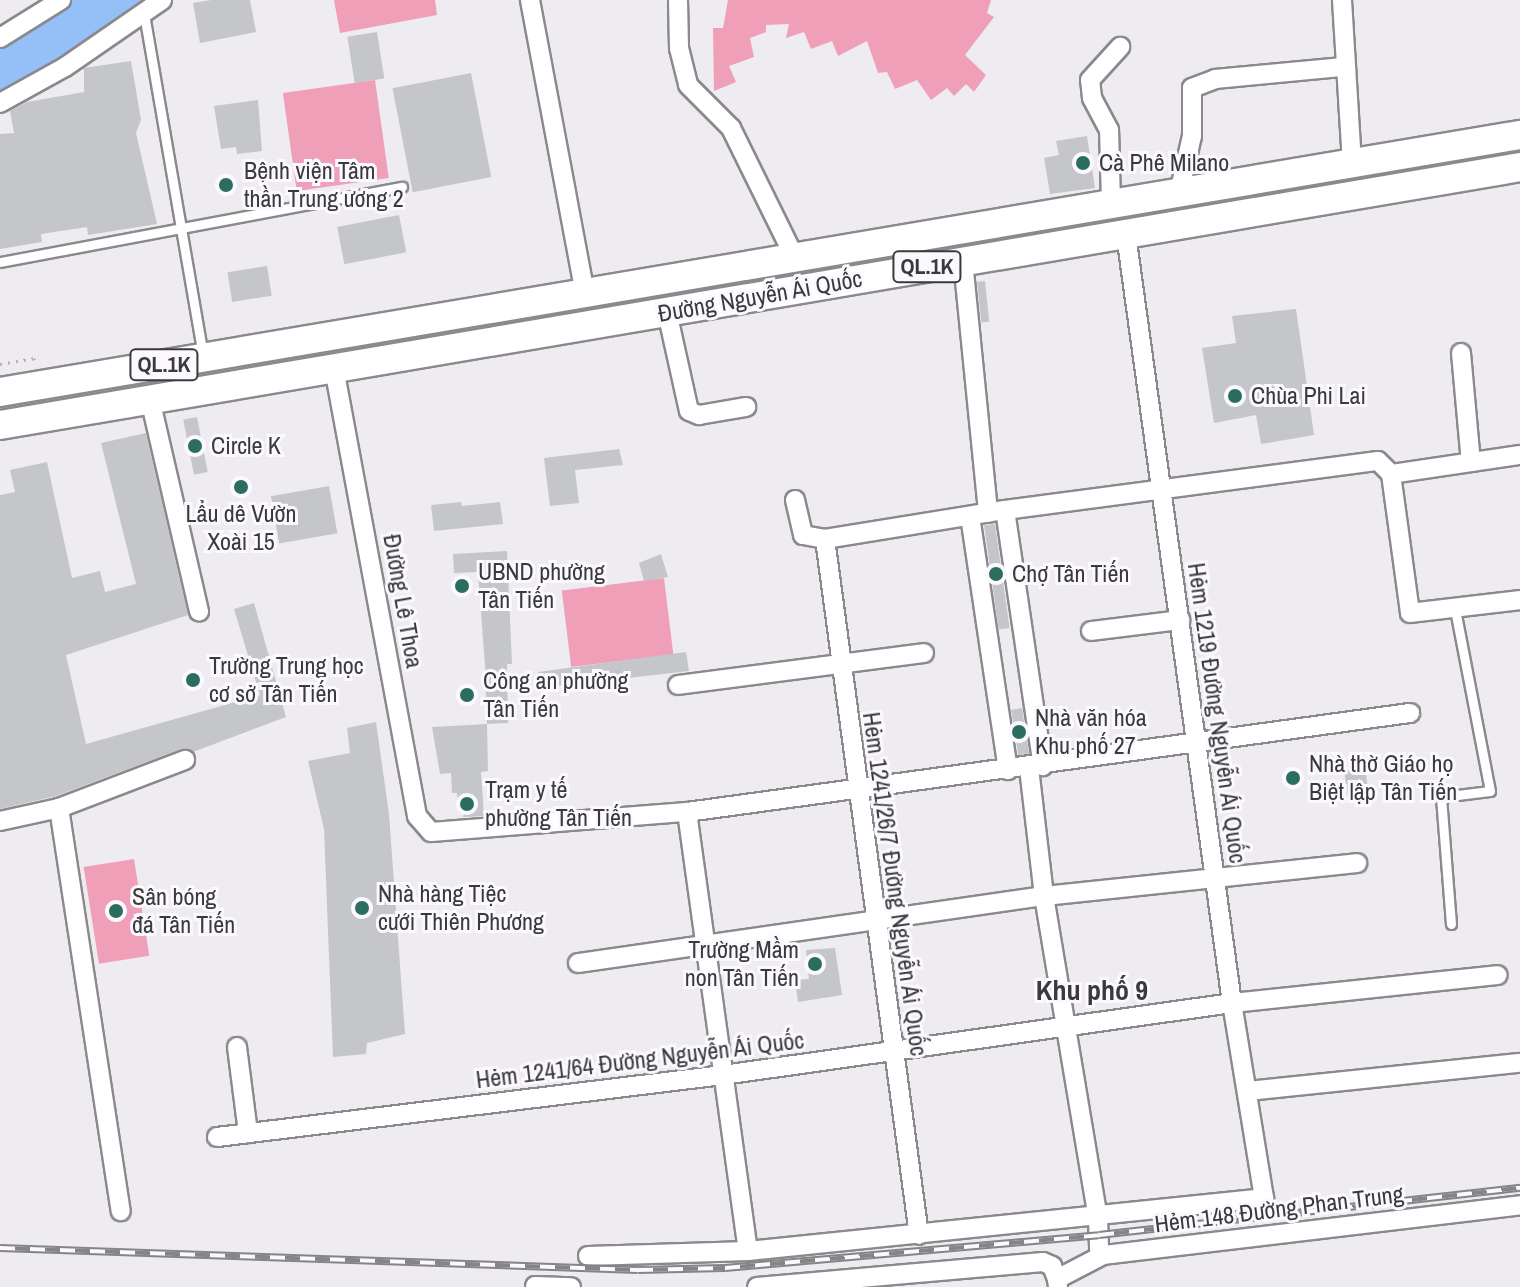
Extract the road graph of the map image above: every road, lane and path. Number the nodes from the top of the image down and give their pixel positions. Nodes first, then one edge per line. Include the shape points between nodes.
1 (61, 0) edge
2 (162, 0) edge
3 (530, 0) edge
4 (678, 0) edge
5 (1342, 0) edge
6 (143, 7) edge
7 (0, 38) edge
8 (1120, 47) dead end
9 (1343, 67) junction
10 (0, 103) edge
11 (1520, 135) edge
12 (1352, 163) junction
13 (1520, 167) edge
14 (402, 187) dead end
15 (1179, 193) junction
16 (1111, 204) junction
17 (181, 228) junction
18 (1126, 234) junction
19 (795, 258) junction
20 (963, 261) junction
21 (0, 262) edge
22 (585, 293) junction
23 (667, 312) junction
24 (328, 337) junction
25 (1461, 353) dead end
26 (34, 358) dead end
27 (204, 358) junction
28 (0, 364) edge
29 (334, 368) junction
30 (0, 392) edge
31 (150, 399) junction
32 (746, 407) dead end
33 (0, 425) edge
34 (1520, 455) edge
35 (1471, 462) junction
36 (1391, 474) junction
37 (1162, 493) junction
38 (795, 500) dead end
39 (988, 513) junction
40 (825, 539) junction
41 (1520, 600) edge
42 (1455, 610) junction
43 (199, 611) dead end
44 (1180, 620) junction
45 (1091, 631) dead end
46 (924, 653) dead end
47 (841, 663) junction
48 (678, 685) dead end
49 (1410, 713) dead end
50 (1197, 746) junction
51 (185, 760) dead end
52 (1036, 767) junction
53 (1008, 770) junction
54 (856, 791) junction
55 (59, 808) junction
56 (687, 812) junction
57 (0, 821) edge
58 (1357, 863) dead end
59 (1215, 875) junction
60 (1044, 896) junction
61 (876, 919) junction
62 (1451, 924) dead end
63 (705, 947) junction
64 (578, 963) dead end
65 (1498, 975) dead end
66 (1232, 1003) junction
67 (1068, 1025) junction
68 (237, 1047) dead end
69 (894, 1051) junction
70 (1520, 1063) edge
71 (723, 1075) junction
72 (1247, 1091) junction
73 (248, 1133) junction
74 (217, 1137) dead end
75 (1520, 1205) edge
76 (121, 1211) dead end
77 (1098, 1218) junction
78 (919, 1235) junction
79 (748, 1251) junction
80 (588, 1256) dead end
81 (1099, 1256) junction
82 (1058, 1283) edge
83 (535, 1286) edge
84 (571, 1287) edge
85 (757, 1287) edge

1 - 7 street
2 - 6 street
3 - 22 street
4 - 19 street via 679,48 688,85 731,128
5 - 9 street
6 - 10 street
6 - 17 lane
8 - 16 street via 1090,80 1092,98 1109,130
9 - 12 street
9 - 15 street via 1215,79 1192,88 1192,136
11 - 12 main road, Đường Nguyễn Ái Quốc / QL.1K
12 - 15 main road, Đường Nguyễn Ái Quốc / QL.1K
13 - 18 main road, Đường Nguyễn Ái Quốc / QL.1K
14 - 17 lane
15 - 16 main road, Đường Nguyễn Ái Quốc / QL.1K
16 - 19 main road, Đường Nguyễn Ái Quốc / QL.1K
17 - 21 lane
17 - 27 lane
18 - 20 main road, Đường Nguyễn Ái Quốc / QL.1K
18 - 37 street, Hẻm 1219 Đường Nguyễn Ái Quốc
19 - 22 main road, Đường Nguyễn Ái Quốc / QL.1K
20 - 23 main road, Đường Nguyễn Ái Quốc / QL.1K
20 - 39 street
22 - 24 main road, Đường Nguyễn Ái Quốc / QL.1K
23 - 29 main road, Đường Nguyễn Ái Quốc / QL.1K
23 - 32 street via 689,411 699,415
24 - 27 main road, Đường Nguyễn Ái Quốc / QL.1K
24 - 29 main road
25 - 35 street
26 - 28 path
27 - 30 main road, Đường Nguyễn Ái Quốc / QL.1K
29 - 31 main road, Đường Nguyễn Ái Quốc / QL.1K
29 - 56 street, Đường Lê Thoa via 421,826 435,833
31 - 33 main road, Đường Nguyễn Ái Quốc / QL.1K
31 - 43 street
34 - 35 street
35 - 36 street
36 - 37 street via 1385,463 1373,460
36 - 42 street via 1408,610 1419,615
37 - 39 street
37 - 44 street, Hẻm 1219 Đường Nguyễn Ái Quốc
38 - 40 street via 801,532
39 - 40 street
39 - 52 street
39 - 53 street
40 - 47 street, Hẻm 1241/26/7 Đường Nguyễn Ái Quốc
41 - 42 street
42 - 62 lane via 1490,791 1441,797
44 - 45 street
44 - 50 street, Hẻm 1219 Đường Nguyễn Ái Quốc
46 - 47 street
47 - 48 street
47 - 54 street, Hẻm 1241/26/7 Đường Nguyễn Ái Quốc
49 - 50 street
50 - 52 street
50 - 59 street, Hẻm 1219 Đường Nguyễn Ái Quốc
51 - 55 street
52 - 53 street
52 - 60 street
53 - 54 street
54 - 56 street
54 - 61 street, Hẻm 1241/26/7 Đường Nguyễn Ái Quốc
55 - 57 street
55 - 76 street
56 - 63 street
58 - 59 street
59 - 60 street
59 - 66 street, Hẻm 1219 Đường Nguyễn Ái Quốc
60 - 61 street
60 - 67 street
61 - 63 street
61 - 69 street, Hẻm 1241/26/7 Đường Nguyễn Ái Quốc
63 - 64 street
63 - 71 street
65 - 66 street, Hẻm 1241/64 Đường Nguyễn Ái Quốc
66 - 67 street, Hẻm 1241/64 Đường Nguyễn Ái Quốc
66 - 72 street, Hẻm 1219 Đường Nguyễn Ái Quốc
67 - 69 street, Hẻm 1241/64 Đường Nguyễn Ái Quốc
67 - 77 street
68 - 73 street
69 - 71 street, Hẻm 1241/64 Đường Nguyễn Ái Quốc
69 - 78 street, Hẻm 1241/26/7 Đường Nguyễn Ái Quốc
70 - 72 street
71 - 73 street, Hẻm 1241/64 Đường Nguyễn Ái Quốc
71 - 79 street
72 - 77 street, Hẻm 1219 Đường Nguyễn Ái Quốc via 1264,1198
73 - 74 street, Hẻm 1241/64 Đường Nguyễn Ái Quốc
75 - 81 street, Hẻm 148 Đường Phan Trung
77 - 78 street
77 - 81 street
78 - 79 street
79 - 80 street
81 - 82 street, Hẻm 148 Đường Phan Trung
82 - 85 street via 1052,1266 1043,1262
83 - 84 street

